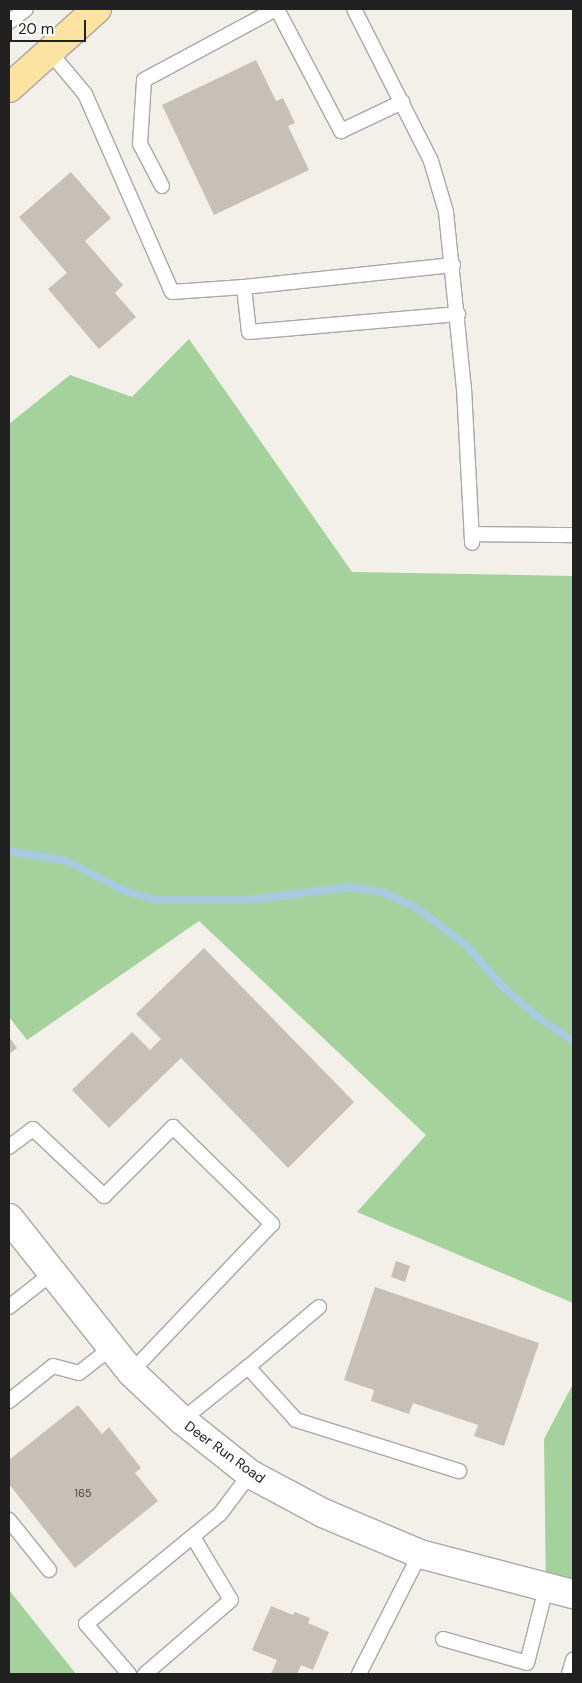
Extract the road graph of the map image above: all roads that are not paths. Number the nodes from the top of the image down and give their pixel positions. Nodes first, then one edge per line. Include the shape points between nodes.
1 (26, 9) edge
2 (97, 9) edge
3 (276, 9) edge
4 (354, 9) edge
5 (9, 22) edge
6 (49, 51) junction
7 (9, 87) edge
8 (402, 102) junction
9 (162, 186) dead end
10 (453, 266) junction
11 (244, 287) junction
12 (458, 314) junction
13 (573, 535) edge
14 (9, 1147) edge
15 (9, 1218) edge
16 (51, 1274) junction
17 (319, 1307) dead end
18 (9, 1308) edge
19 (111, 1348) junction
20 (248, 1367) junction
21 (131, 1372) junction
22 (9, 1401) edge
23 (182, 1420) junction
24 (460, 1471) dead end
25 (250, 1474) junction
26 (9, 1520) edge
27 (193, 1537) junction
28 (420, 1554) junction
29 (49, 1570) dead end
30 (546, 1588) junction
31 (573, 1594) edge
32 (443, 1639) dead end
33 (573, 1660) edge
34 (129, 1674) edge
35 (145, 1674) edge
36 (359, 1674) edge
37 (569, 1674) edge

1 - 5 lane
2 - 6 main road
3 - 8 lane via 341,131
3 - 9 lane via 144,80 140,144
4 - 8 lane
6 - 7 main road
6 - 11 lane via 85,94 172,292
8 - 10 lane via 431,161 446,212
10 - 11 lane
10 - 12 lane
11 - 12 lane via 249,332
12 - 13 lane via 472,538
14 - 21 lane via 33,1128 104,1196 173,1127 272,1224
15 - 16 street, Deer Run Road
16 - 18 lane
16 - 19 street, Deer Run Road
17 - 20 lane
19 - 21 street, Deer Run Road
19 - 22 lane via 79,1373 53,1366
20 - 23 lane
20 - 24 lane via 296,1420
21 - 23 street, Deer Run Road
23 - 25 street, Deer Run Road
25 - 27 lane via 220,1514
25 - 28 street, Deer Run Road via 323,1513
26 - 29 lane
27 - 34 lane via 86,1624
27 - 35 lane via 231,1600
28 - 30 street, Deer Run Road
28 - 36 lane
30 - 31 street, Deer Run Road
30 - 32 lane via 527,1663
33 - 37 lane

